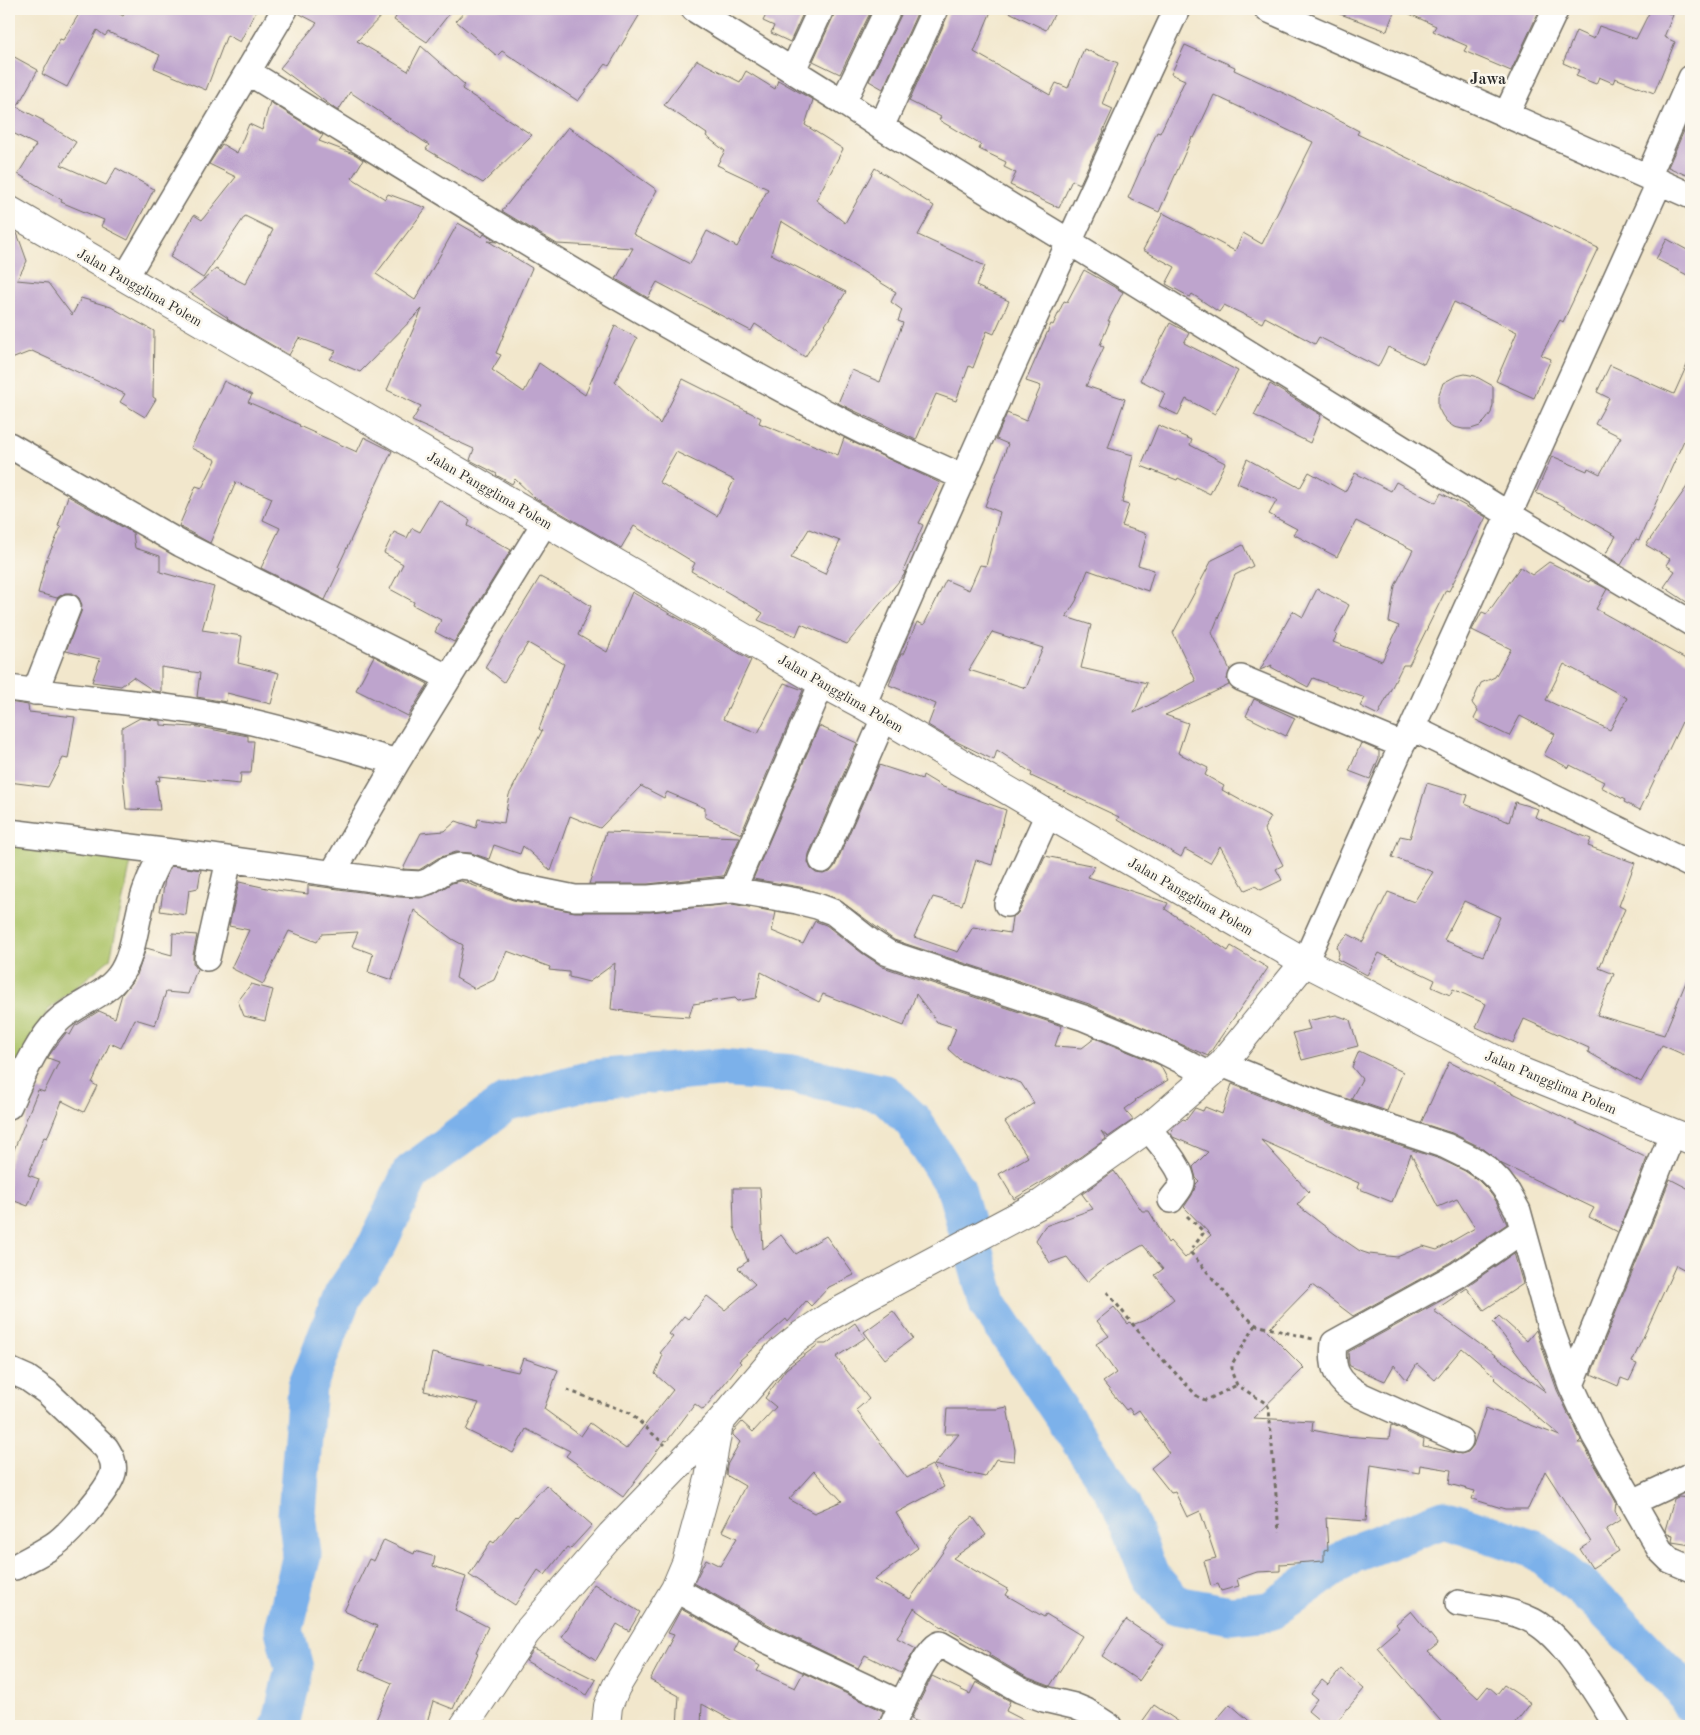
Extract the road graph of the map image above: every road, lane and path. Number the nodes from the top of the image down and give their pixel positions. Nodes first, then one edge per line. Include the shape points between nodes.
1 (285, 9) edge
2 (694, 9) edge
3 (821, 9) edge
4 (888, 9) edge
5 (935, 9) edge
6 (1177, 9) edge
7 (1267, 9) edge
8 (1556, 9) edge
9 (793, 70) junction
10 (248, 72) junction
11 (1691, 78) edge
12 (843, 102) junction
13 (1506, 115) junction
14 (881, 127) junction
15 (1654, 180) junction
16 (1691, 196) edge
17 (9, 210) edge
18 (1068, 241) junction
19 (125, 278) junction
20 (9, 445) edge
21 (962, 477) junction
22 (1508, 514) junction
23 (544, 522) junction
24 (68, 607) dead end
25 (1691, 623) edge
26 (449, 678) junction
27 (1241, 678) dead end
28 (822, 683) junction
29 (9, 688) edge
30 (35, 692) junction
31 (874, 711) junction
32 (1407, 736) junction
33 (397, 762) junction
34 (1048, 814) junction
35 (9, 832) edge
36 (163, 851) junction
37 (229, 860) junction
38 (822, 860) dead end
39 (1691, 866) edge
40 (332, 874) junction
41 (732, 890) junction
42 (1008, 904) dead end
43 (207, 958) dead end
44 (1305, 962) junction
45 (1216, 1070) junction
46 (9, 1106) edge
47 (1148, 1128) junction
48 (1682, 1136) edge
49 (1171, 1200) joint
50 (1523, 1230) junction
51 (1107, 1292) dead end
52 (1256, 1325) junction
53 (1334, 1343) junction
54 (9, 1370) edge
55 (1237, 1385) junction
56 (1572, 1385) junction
57 (566, 1390) dead end
58 (719, 1423) junction
59 (1460, 1440) dead end
60 (683, 1460) junction
61 (1691, 1475) edge
62 (1633, 1502) junction
63 (1279, 1532) dead end
64 (15, 1567) dead end
65 (1691, 1569) edge
66 (675, 1588) junction
67 (1458, 1603) dead end
68 (897, 1715) edge
69 (464, 1726) edge
70 (606, 1726) edge
71 (1110, 1726) edge
72 (1615, 1726) edge

1 - 10 street
2 - 9 street
3 - 9 street
4 - 12 street
5 - 14 street
6 - 18 street
7 - 13 street
8 - 13 street
9 - 12 street
10 - 19 street
10 - 21 street via 698,344 843,422
11 - 15 street
12 - 14 street
13 - 15 street
14 - 18 street
15 - 16 street
15 - 22 street
17 - 19 street, Jalan Pangglima Polem
18 - 21 street
18 - 22 street
19 - 23 street, Jalan Pangglima Polem
20 - 26 street via 181,544
21 - 31 street
22 - 25 street
22 - 32 street
23 - 26 street
23 - 28 street, Jalan Pangglima Polem
24 - 30 street
26 - 33 street
27 - 32 street
28 - 31 street, Jalan Pangglima Polem
28 - 41 street
29 - 30 street
30 - 33 street via 242,720
31 - 34 street, Jalan Pangglima Polem
31 - 38 street
32 - 39 street
32 - 44 street
33 - 40 street
34 - 42 street
34 - 44 street, Jalan Pangglima Polem
35 - 36 street
36 - 37 street
36 - 46 street via 146,889 129,956 120,975 107,988 78,1005 55,1024 45,1036
37 - 40 street
37 - 43 street
40 - 41 street via 415,884 429,881 452,868 469,867 516,886 575,898 649,898
41 - 45 street via 817,906 833,912 888,953 1084,1018
44 - 45 street
44 - 48 street, Jalan Pangglima Polem via 1510,1067
45 - 47 street
45 - 50 street via 1446,1146 1472,1159 1487,1169 1508,1193 1518,1211
47 - 49 street via 1182,1177 1182,1186
47 - 58 street via 1042,1202 868,1294 800,1336 779,1353
48 - 56 street
49 - 52 path via 1204,1232 1191,1254
50 - 53 street via 1456,1275
50 - 56 street via 1549,1323
51 - 55 path via 1151,1347 1197,1396 1209,1399
52 - 53 path
52 - 55 path via 1232,1364
53 - 59 street via 1334,1366 1346,1387
54 - 64 street via 47,1392 106,1448 114,1467 107,1485 70,1530 53,1546
55 - 63 path via 1267,1404 1269,1409
56 - 62 street via 1594,1436
57 - 60 path via 630,1413
58 - 60 street
58 - 66 street via 700,1516
60 - 69 street via 610,1535 526,1633
61 - 62 street
62 - 65 street via 1660,1550 1670,1560
66 - 68 street
66 - 70 street via 616,1687 608,1706
67 - 72 street via 1509,1612 1534,1621 1562,1645
68 - 71 street via 926,1658 940,1644 1020,1690 1044,1700 1074,1706

